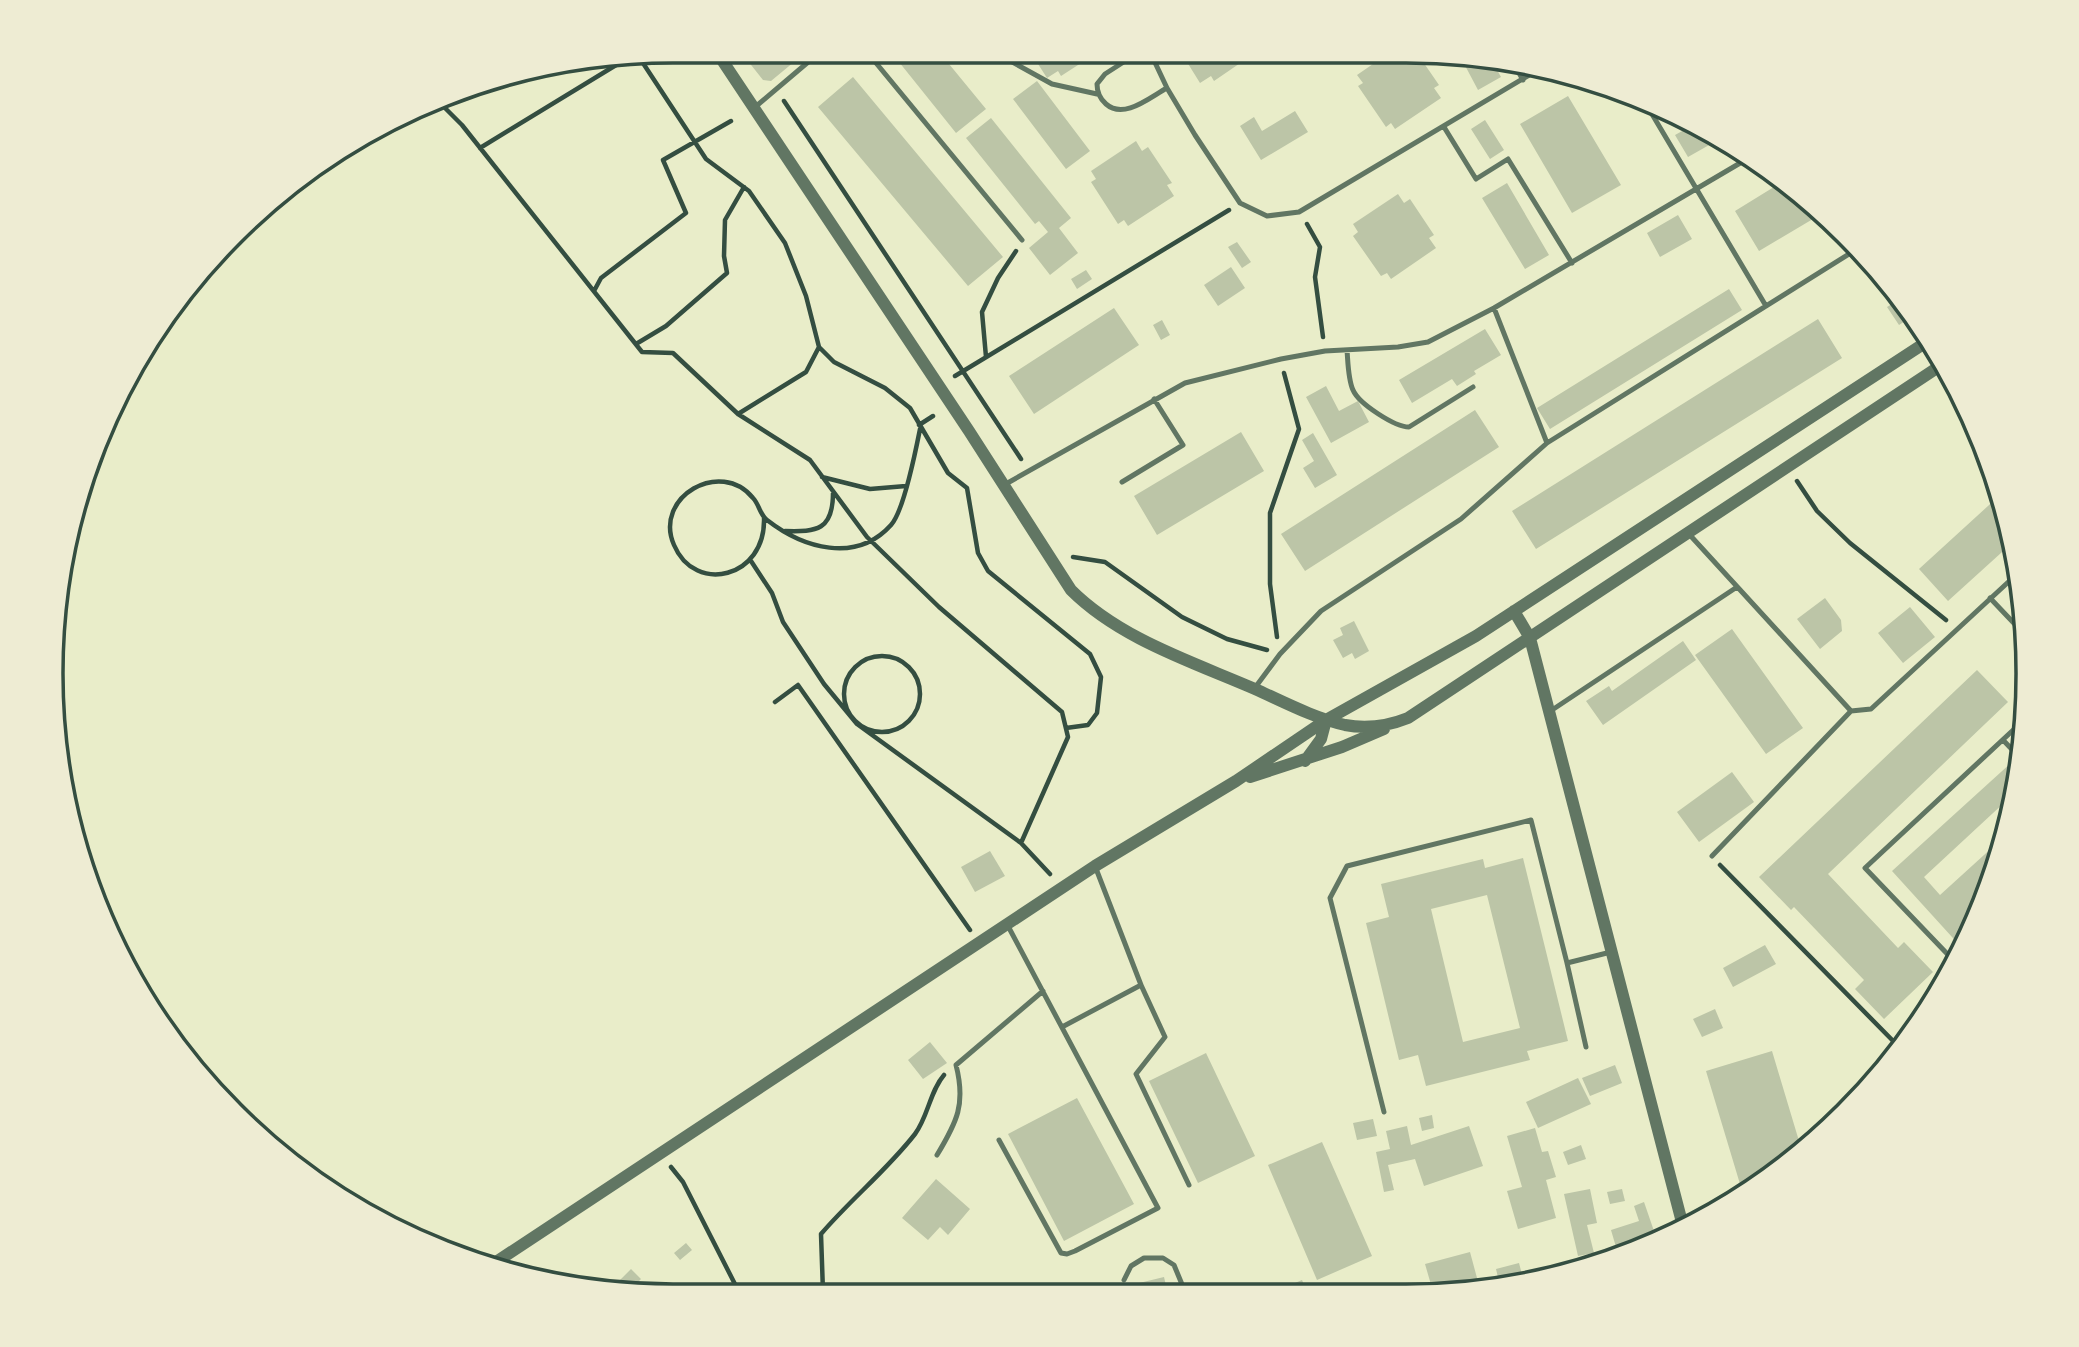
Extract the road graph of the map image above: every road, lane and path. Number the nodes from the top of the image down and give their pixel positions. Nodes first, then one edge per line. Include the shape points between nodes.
1 (724, 63) edge
2 (807, 63) edge
3 (876, 63) edge
4 (1014, 63) edge
5 (1122, 63) edge
6 (1155, 63) edge
7 (643, 64) edge
8 (615, 66) edge
9 (1520, 74) edge
10 (1529, 76) edge
11 (1523, 80) junction
12 (1167, 88) junction
13 (776, 89) junction
14 (1097, 94) junction
15 (444, 108) edge
16 (754, 108) junction
17 (1652, 115) edge
18 (731, 121) dead end
19 (1444, 127) junction
20 (695, 142) junction
21 (480, 148) junction
22 (1740, 163) edge
23 (744, 187) junction
24 (1696, 191) junction
25 (1240, 203) junction
26 (1299, 212) junction
27 (1023, 240) joint
28 (1848, 254) edge
29 (1572, 262) junction
30 (594, 292) junction
31 (1766, 306) junction
32 (1494, 308) junction
33 (636, 344) junction
34 (1920, 346) edge
35 (819, 347) junction
36 (1347, 350) junction
37 (1325, 351) junction
38 (986, 356) junction
39 (1281, 359) junction
40 (1935, 369) edge
41 (964, 370) junction
42 (939, 385) junction
43 (1473, 387) dead end
44 (1154, 399) junction
45 (738, 414) junction
46 (933, 416) dead end
47 (920, 427) junction
48 (1546, 443) junction
49 (1788, 466) junction
50 (1029, 470) junction
51 (822, 477) junction
52 (1122, 482) dead end
53 (1004, 485) junction
54 (906, 486) junction
55 (834, 492) junction
56 (764, 518) junction
57 (784, 531) junction
58 (1687, 533) junction
59 (871, 540) junction
60 (1048, 554) junction
61 (751, 561) junction
62 (2009, 581) edge
63 (1737, 587) junction
64 (1990, 598) junction
65 (1514, 611) junction
66 (2014, 623) edge
67 (1957, 629) junction
68 (1530, 638) junction
69 (1280, 654) junction
70 (1254, 689) junction
71 (775, 702) dead end
72 (1851, 711) junction
73 (1549, 712) junction
74 (1326, 720) junction
75 (857, 724) junction
76 (1391, 725) junction
77 (1066, 728) junction
78 (2013, 730) edge
79 (2003, 740) junction
80 (2011, 749) edge
81 (1305, 761) junction
82 (1236, 781) junction
83 (1021, 842) junction
84 (1712, 856) joint
85 (1095, 866) junction
86 (1062, 887) junction
87 (1006, 923) junction
88 (979, 942) junction
89 (1611, 952) junction
90 (1947, 954) edge
91 (1567, 963) junction
92 (1141, 985) junction
93 (1042, 991) junction
94 (1062, 1027) junction
95 (1893, 1041) edge
96 (1586, 1047) dead end
97 (956, 1065) junction
98 (1384, 1112) dead end
99 (999, 1140) dead end
100 (658, 1153) junction
101 (937, 1155) dead end
102 (1189, 1185) dead end
103 (1681, 1218) edge
104 (500, 1259) edge
105 (1124, 1280) dead end
106 (735, 1284) edge
107 (823, 1284) edge
108 (1182, 1284) edge

1 - 16 street
2 - 13 lane
3 - 27 lane
4 - 14 lane via 1052,84
5 - 14 lane via 1105,74 1097,84
6 - 12 lane
7 - 20 path
8 - 21 path
9 - 11 lane
10 - 11 lane
11 - 19 lane
12 - 14 lane via 1119,111
12 - 25 lane
13 - 16 lane
13 - 41 path
15 - 21 path
16 - 42 street
17 - 24 lane
18 - 20 path
19 - 26 lane
19 - 29 lane via 1476,179 1508,159
20 - 23 path via 706,159
20 - 30 path via 663,160 686,213 601,278
21 - 30 path
22 - 24 lane
23 - 33 path via 725,220 727,272 666,326
23 - 35 path via 785,243
24 - 29 lane
24 - 31 lane
25 - 26 lane via 1267,216
25 - 38 path
26 - 37 path via 1320,247 1315,277
27 - 38 path via 982,312
28 - 31 lane
29 - 32 lane
30 - 33 path
31 - 48 lane
32 - 36 lane via 1428,342
32 - 48 lane
33 - 45 path via 642,352 673,353
34 - 65 street
35 - 45 path via 806,372
35 - 47 path via 834,362 885,388 910,408
36 - 37 lane
36 - 43 lane via 1352,389 1361,401 1400,427 1409,427
37 - 39 lane
38 - 41 path
39 - 44 lane via 1185,383
39 - 69 path via 1299,429 1270,513 1270,584
40 - 49 street
41 - 42 path
41 - 50 path
42 - 53 street
44 - 50 lane
44 - 52 lane via 1183,445
45 - 51 path via 810,460
46 - 47 path
47 - 54 path
47 - 77 path via 948,473 967,488 978,553 988,571 1090,654 1101,677 1097,713 1088,725
48 - 69 lane via 1461,519 1321,611
49 - 58 street
49 - 67 path via 1817,510 1850,543
50 - 53 lane
51 - 54 path via 870,489
51 - 55 path
53 - 60 street
54 - 59 path via 892,524
55 - 57 path via 833,512 822,526
55 - 59 path
56 - 57 path
56 - 61 path via 760,548
56 - 61 path via 748,492 720,480 690,488 672,513 673,544 693,568 723,574
57 - 59 path via 806,544 842,550
58 - 63 lane
58 - 68 street
59 - 77 path via 939,607 1062,712
60 - 69 path via 1105,562 1182,617 1227,639
60 - 70 street via 1089,608 1159,648
61 - 75 path via 772,593 783,622
62 - 64 lane
63 - 72 lane
63 - 73 lane
64 - 66 lane
64 - 67 lane
65 - 68 street
65 - 74 street
67 - 72 lane via 1871,709
68 - 73 street
68 - 76 street
69 - 70 lane
70 - 74 street
71 - 88 path via 798,685
72 - 84 lane
73 - 89 street
74 - 76 street
74 - 81 street via 1321,739
74 - 82 street
75 - 75 path via 844,702 847,677 855,667 877,656 890,656 912,669 921,692 914,716 905,726 881,733
75 - 83 path
76 - 81 street
77 - 83 path via 1068,737
78 - 79 lane
79 - 80 lane
79 - 90 lane via 1865,868
81 - 82 street
82 - 85 street
83 - 86 path
84 - 95 path
85 - 86 street
85 - 92 lane
86 - 87 street
87 - 88 street
87 - 93 lane
88 - 100 street
89 - 91 lane
89 - 103 street
91 - 96 lane
91 - 98 lane via 1531,820 1347,866 1330,898
92 - 94 lane
92 - 102 lane via 1165,1037 1136,1074
93 - 94 lane
93 - 97 lane
94 - 99 lane via 1158,1208 1075,1251 1061,1253
97 - 101 lane via 960,1106 956,1123
97 - 107 path via 941,1077 917,1131 821,1234
100 - 104 street
100 - 106 path via 683,1182
105 - 108 lane via 1131,1266 1144,1258 1163,1258 1174,1265

